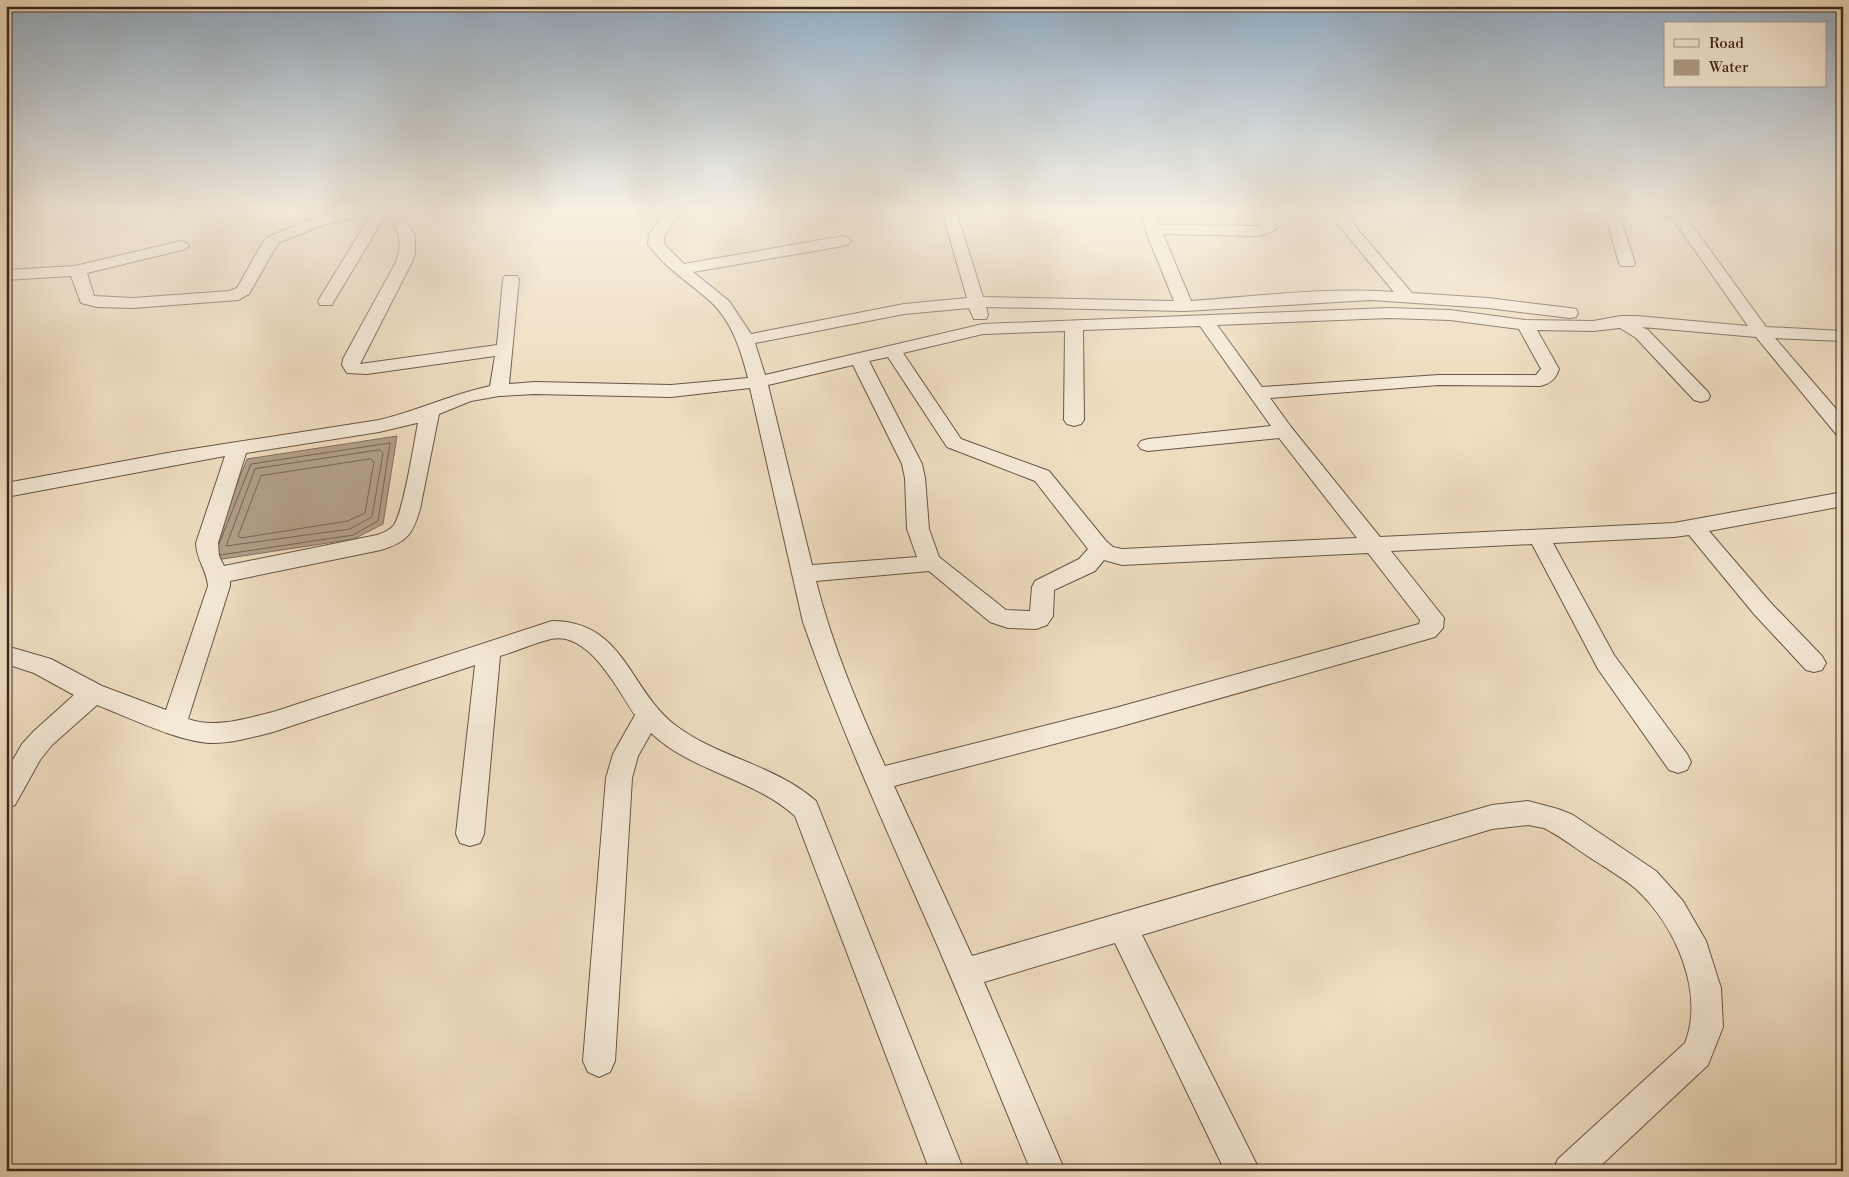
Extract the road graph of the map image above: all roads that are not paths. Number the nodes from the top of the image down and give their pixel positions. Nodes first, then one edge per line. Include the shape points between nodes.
1 (97, 266) edge
2 (257, 266) edge
3 (347, 266) edge
4 (402, 266) edge
5 (678, 266) edge
6 (699, 266) edge
7 (965, 266) edge
8 (1169, 266) edge
9 (1381, 266) edge
10 (1713, 266) edge
11 (681, 269) junction
12 (75, 271) junction
13 (6, 275) edge
14 (511, 279) dead end
15 (1406, 296) junction
16 (326, 301) dead end
17 (1185, 306) junction
18 (980, 315) junction
19 (1205, 320) junction
20 (1626, 322) junction
21 (1525, 324) junction
22 (1074, 326) junction
23 (1760, 332) junction
24 (1843, 336) edge
25 (892, 350) junction
26 (858, 358) junction
27 (503, 359) junction
28 (752, 360) junction
29 (499, 390) junction
30 (1258, 393) junction
31 (1701, 396) dead end
32 (430, 411) junction
33 (1074, 420) dead end
34 (1843, 430) edge
35 (1284, 432) junction
36 (1148, 445) dead end
37 (238, 448) junction
38 (6, 490) edge
39 (1843, 499) edge
40 (1694, 527) junction
41 (1539, 537) junction
42 (1375, 546) junction
43 (1101, 549) junction
44 (930, 563) junction
45 (805, 574) junction
46 (219, 575) junction
47 (489, 650) junction
48 (6, 655) edge
49 (1814, 663) dead end
50 (94, 693) junction
51 (648, 715) junction
52 (174, 724) junction
53 (1678, 762) dead end
54 (878, 779) junction
55 (6, 797) edge
56 (470, 834) dead end
57 (1123, 927) junction
58 (965, 973) junction
59 (600, 1061) dead end
60 (948, 1171) edge
61 (1048, 1171) edge
62 (1243, 1171) edge
63 (1570, 1171) edge

1 - 12 street
2 - 12 street via 243,291 232,296 137,302 96,303 86,299 80,275
3 - 16 street
4 - 27 street via 352,360 353,369
5 - 11 street
6 - 11 street
7 - 18 street
8 - 17 street
9 - 15 street
10 - 23 street
11 - 28 street via 733,317
12 - 13 street
14 - 27 street
15 - 17 street via 1317,297
15 - 20 street
17 - 18 street
18 - 22 street
18 - 25 street
18 - 28 street via 904,309
19 - 21 street via 1388,313 1437,314
19 - 22 street
19 - 30 street
20 - 21 street via 1593,326
20 - 23 street
20 - 31 street via 1656,347
21 - 30 street via 1550,369 1540,381 1439,380
22 - 33 street
23 - 24 street
23 - 34 street
25 - 26 street
25 - 43 street via 954,443 1042,476
26 - 28 street
26 - 44 street via 912,464 916,478 918,529
27 - 29 street
28 - 29 street via 700,389
28 - 45 street
29 - 32 street via 466,397
30 - 35 street
32 - 37 street via 379,426
32 - 46 street via 409,508 399,533 381,542
35 - 36 street
35 - 42 street
37 - 38 street
37 - 46 street via 206,543 207,558
39 - 40 street
40 - 41 street
40 - 49 street via 1762,608
41 - 42 street
41 - 53 street via 1606,662
42 - 43 street via 1122,557
42 - 54 street via 1432,618 1431,628 1427,631 1115,718
43 - 44 street via 1087,565 1043,587 1041,616 1036,620 998,616 938,565
44 - 45 street
45 - 54 street via 827,659
46 - 52 street via 219,586
47 - 51 street via 552,630 578,633 607,655
47 - 52 street via 265,724 213,733 192,731
47 - 56 street
48 - 50 street via 42,666
50 - 52 street
50 - 55 street via 31,752
51 - 59 street via 626,754 619,778
51 - 60 street via 692,749 779,788 806,809
54 - 58 street
57 - 58 street
57 - 62 street
57 - 63 street via 1492,817 1528,813 1564,824 1646,880 1673,912 1695,951 1706,988 1707,1027 1697,1054
58 - 61 street

